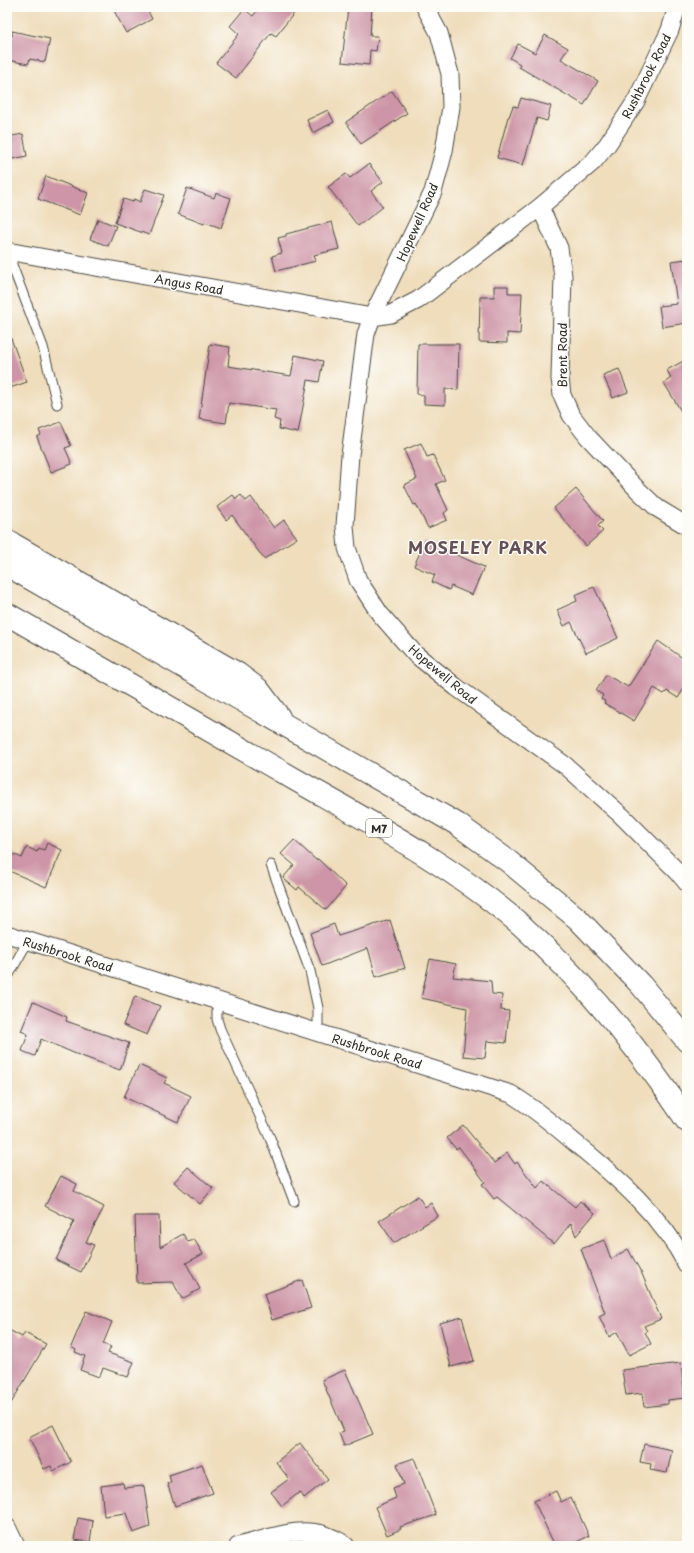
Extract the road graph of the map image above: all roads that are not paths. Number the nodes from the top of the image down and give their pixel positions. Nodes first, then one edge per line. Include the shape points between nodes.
1 (425, 7) edge
2 (677, 7) edge
3 (540, 207) junction
4 (9, 251) edge
5 (372, 317) junction
6 (57, 404) dead end
7 (687, 526) edge
8 (7, 541) edge
9 (7, 565) edge
10 (7, 614) edge
11 (7, 630) edge
12 (166, 705) junction
13 (283, 723) junction
14 (271, 865) dead end
15 (687, 883) edge
16 (7, 934) edge
17 (28, 941) junction
18 (7, 978) edge
19 (217, 1002) junction
20 (318, 1033) junction
21 (687, 1041) edge
22 (687, 1121) edge
23 (294, 1201) dead end
24 (687, 1265) edge
25 (7, 1527) edge
26 (16, 1546) edge
27 (238, 1546) edge
28 (346, 1546) edge

1 - 5 street, Hopewell Road via 439,33 450,74 451,107 444,151 433,192
2 - 3 street, Rushbrook Road via 670,30 636,101 607,146 594,162
3 - 5 street via 418,300 391,314
3 - 7 street, Brent Road via 559,248 563,276 560,378 562,395 571,415 588,437 657,508
4 - 5 street, Angus Road
4 - 6 lane via 43,347
5 - 15 street, Hopewell Road via 363,355 350,455 345,526 347,548 358,580 380,614 415,654 456,687 566,766 622,816
8 - 13 highway via 238,674 258,689
9 - 13 highway
10 - 12 highway, M7
11 - 12 highway
12 - 22 highway, M7 via 401,841 469,885 518,923 565,966 611,1016 660,1079
13 - 21 highway via 457,824 508,861 578,919 641,985
14 - 20 lane via 310,971 318,1008
16 - 17 street, Rushbrook Road
17 - 18 lane
17 - 19 street, Rushbrook Road
19 - 20 street, Rushbrook Road
19 - 23 lane via 220,1029 270,1138
20 - 24 street, Rushbrook Road via 511,1094 533,1108 641,1201
25 - 26 street
27 - 28 street via 300,1531 316,1531

